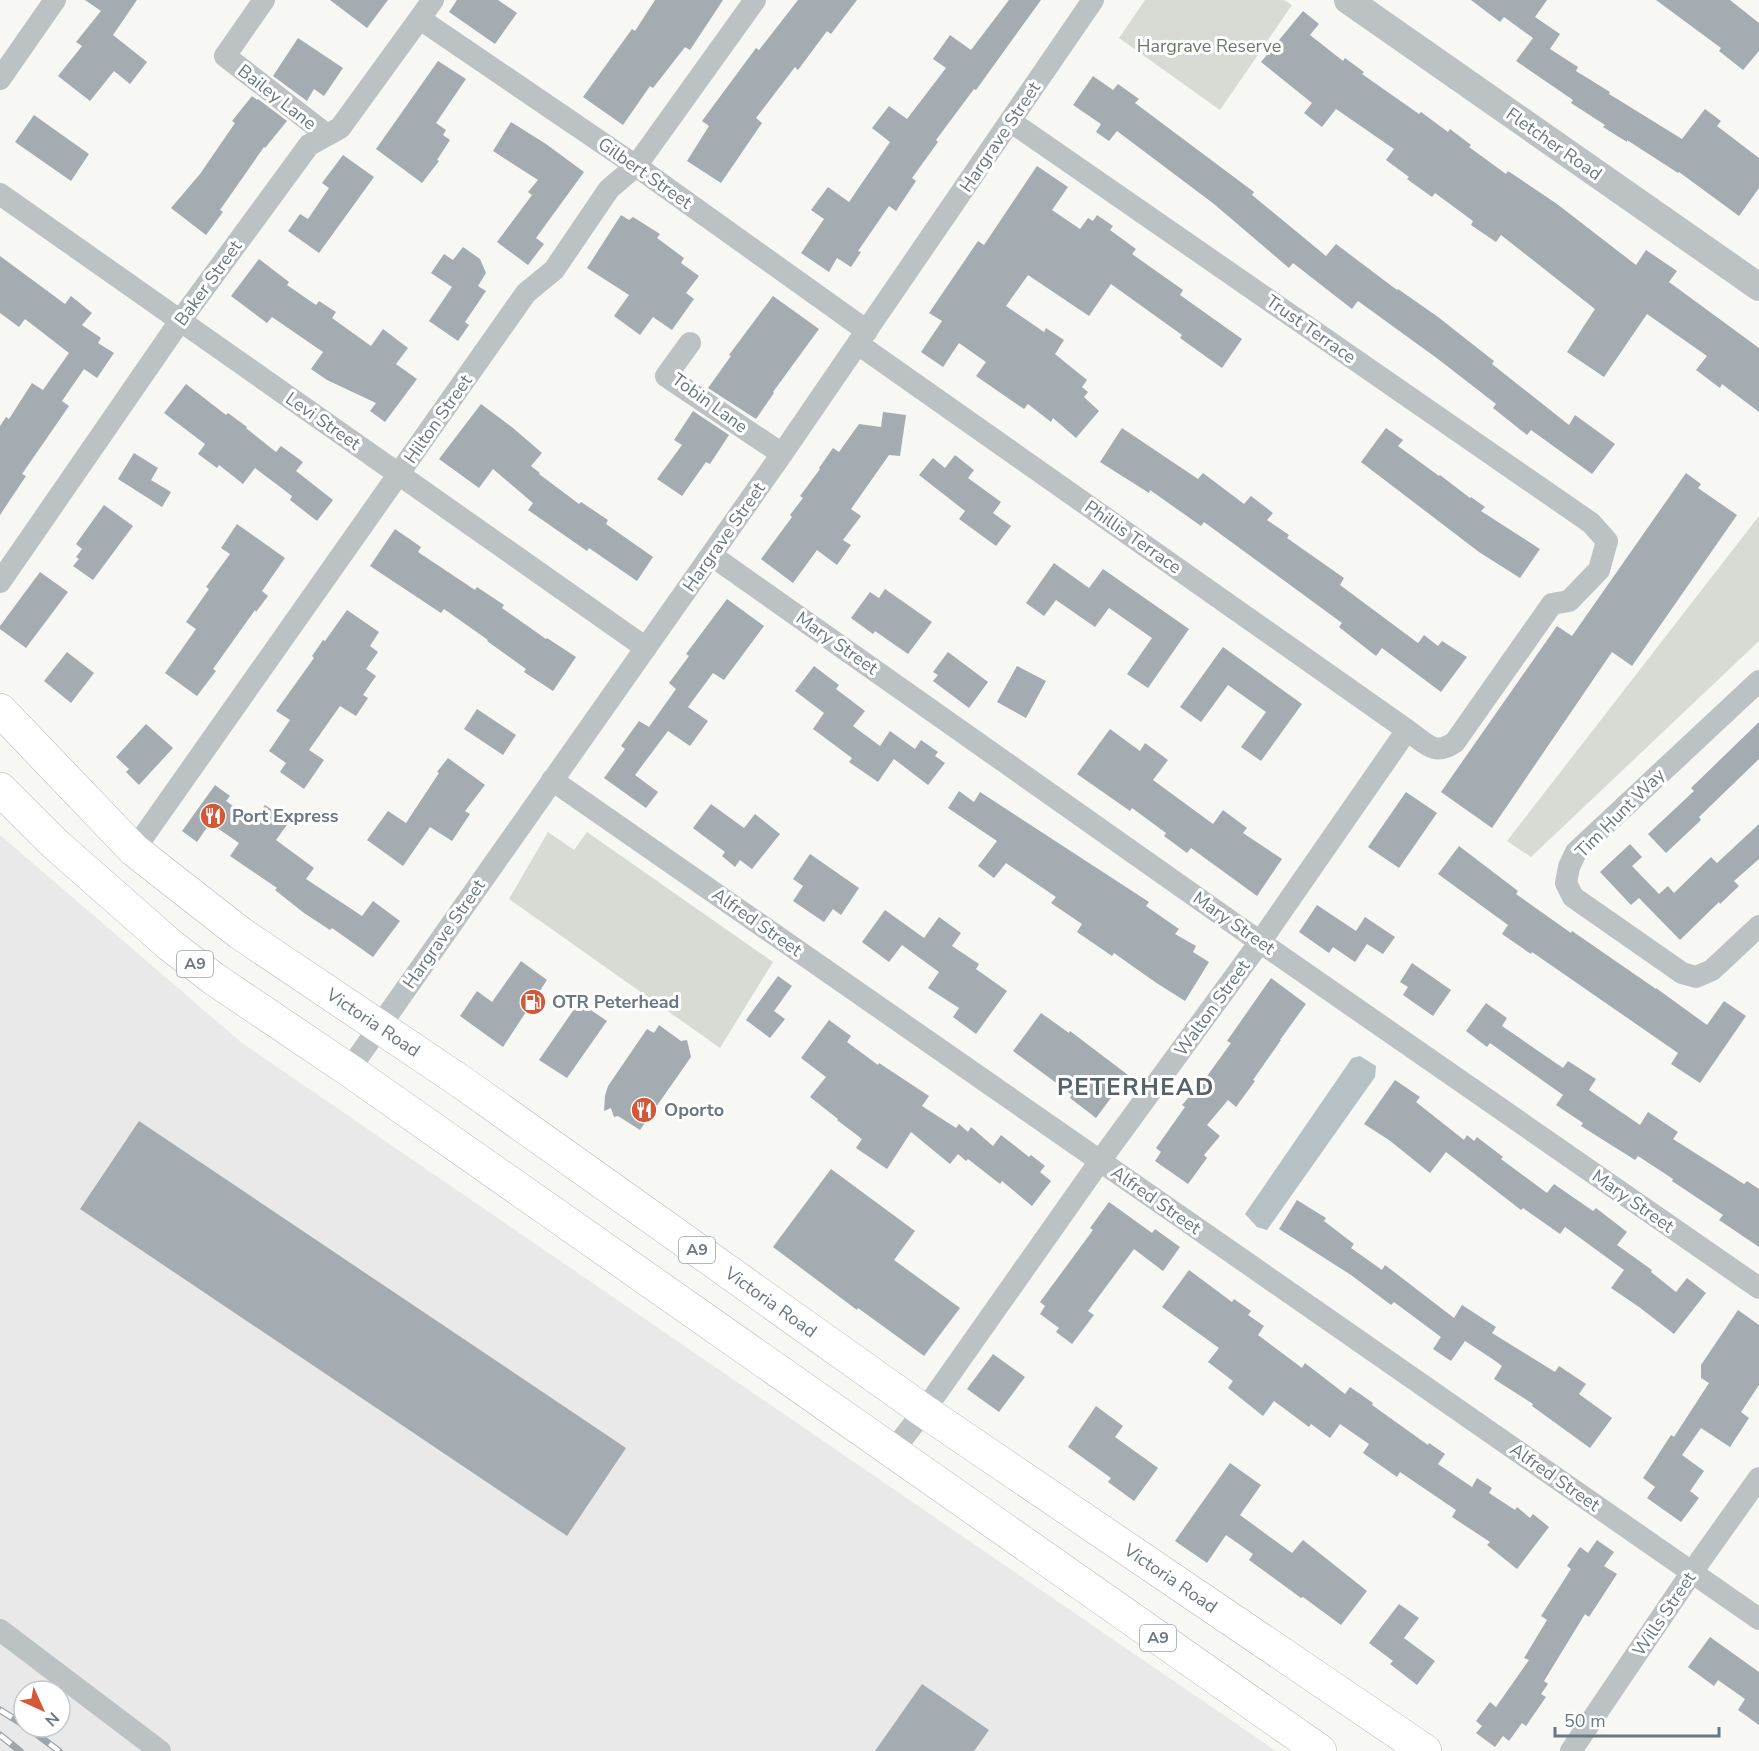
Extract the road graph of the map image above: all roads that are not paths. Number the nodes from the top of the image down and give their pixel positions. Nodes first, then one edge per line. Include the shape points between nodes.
1 (55, 0) edge
2 (264, 0) edge
3 (433, 0) edge
4 (755, 0) edge
5 (1094, 0) edge
6 (1348, 0) edge
7 (420, 19) junction
8 (3, 68) edge
9 (1010, 121) junction
10 (327, 135) junction
11 (636, 166) junction
12 (0, 194) edge
13 (1755, 276) edge
14 (180, 321) junction
15 (862, 337) junction
16 (690, 343) dead end
17 (782, 454) junction
18 (399, 474) junction
19 (711, 555) junction
20 (0, 582) edge
21 (646, 648) junction
22 (1759, 681) edge
23 (0, 710) edge
24 (1407, 730) junction
25 (552, 780) junction
26 (0, 789) edge
27 (134, 850) junction
28 (1759, 926) edge
29 (240, 933) junction
30 (1260, 942) junction
31 (214, 979) junction
32 (379, 1025) junction
33 (349, 1070) junction
34 (1100, 1161) junction
35 (1759, 1288) edge
36 (924, 1411) junction
37 (892, 1452) junction
38 (1759, 1478) edge
39 (1692, 1572) junction
40 (1759, 1619) edge
41 (0, 1630) edge
42 (160, 1751) edge
43 (1320, 1751) edge
44 (1425, 1751) edge
45 (1571, 1751) edge

1 - 8 street
2 - 10 street, Bailey Lane via 225,56
3 - 7 street, Baker Street
4 - 11 street, Hilton Street
5 - 9 street, Hargrave Street
6 - 13 street, Fletcher Road
7 - 10 street, Baker Street via 340,128
7 - 11 street, Gilbert Street
9 - 15 street, Hargrave Street
9 - 24 street, Trust Terrace via 1591,523 1607,542 1599,570 1569,601 1552,604 1455,742 1445,749 1434,749
10 - 14 street, Baker Street via 309,145
11 - 15 street, Gilbert Street
11 - 18 street, Hilton Street via 609,189 554,270 526,293
12 - 14 street, Levi Street
14 - 18 street, Levi Street
14 - 20 street, Baker Street
15 - 17 street, Hargrave Street
15 - 24 street, Phillis Terrace
16 - 17 street, Tobin Lane via 666,376
17 - 19 street, Hargrave Street
18 - 21 street, Levi Street
18 - 27 street, Hilton Street
19 - 21 street, Hargrave Street
19 - 30 street, Mary Street
21 - 25 street, Hargrave Street
22 - 28 street, Tim Hunt Way via 1576,852 1566,883 1573,897 1682,973 1696,977 1712,970
23 - 27 highway, Victoria Road / A9
24 - 30 street, Walton Street
25 - 32 street, Hargrave Street
25 - 34 street, Alfred Street
26 - 31 highway, A9 via 54,843
27 - 29 highway, Victoria Road / A9
29 - 31 highway
29 - 32 highway, Victoria Road / A9
30 - 34 street, Walton Street
30 - 35 street, Mary Street
31 - 33 highway, A9
32 - 33 street, Hargrave Street
32 - 36 highway, Victoria Road / A9
33 - 37 highway, A9
34 - 36 street, Walton Street
34 - 39 street, Alfred Street
36 - 37 street, Walton Street
36 - 44 highway, Victoria Road / A9
37 - 43 highway, A9
38 - 39 street, Wills Street
39 - 40 street, Alfred Street
39 - 45 street, Wills Street
41 - 42 street

